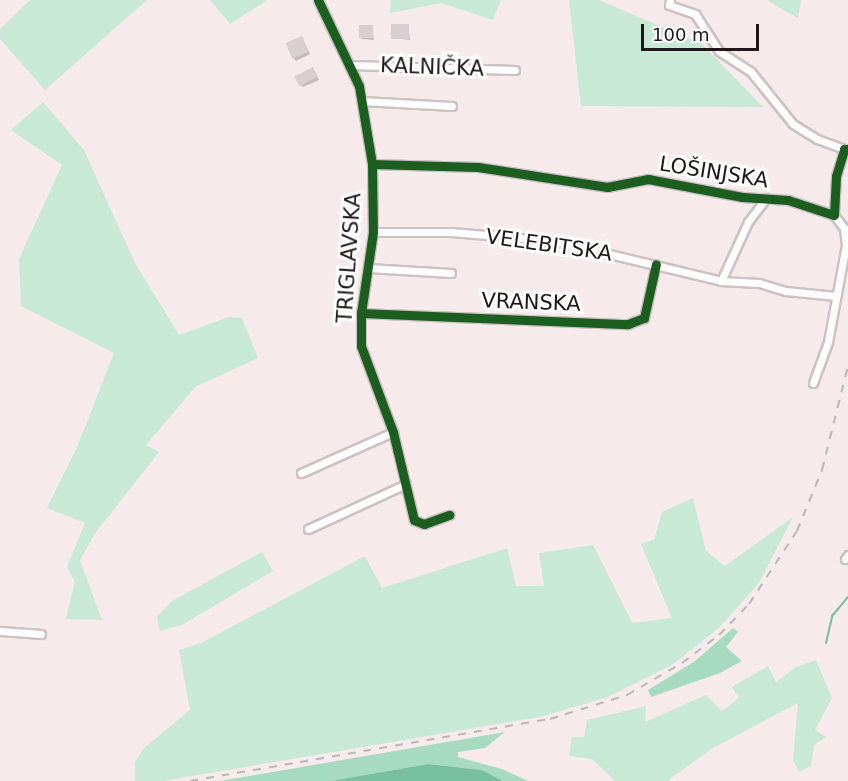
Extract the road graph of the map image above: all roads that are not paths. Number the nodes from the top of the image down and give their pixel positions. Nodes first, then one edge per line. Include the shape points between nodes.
1 (318, 0) edge
2 (670, 0) edge
3 (350, 65) junction
4 (515, 70) dead end
5 (362, 101) junction
6 (452, 106) dead end
7 (846, 149) edge
8 (372, 164) junction
9 (766, 198) junction
10 (834, 215) junction
11 (373, 232) junction
12 (656, 264) junction
13 (368, 268) junction
14 (451, 273) dead end
15 (722, 281) junction
16 (836, 296) junction
17 (361, 314) junction
18 (813, 383) dead end
19 (393, 432) junction
20 (301, 473) dead end
21 (406, 484) junction
22 (449, 516) dead end
23 (308, 530) dead end
24 (0, 631) edge
25 (41, 634) dead end

1 - 3 street, TRIGLAVSKA
2 - 7 street via 669,5 695,14 719,51 751,72 793,124 817,139
3 - 4 street, KALNIČKA
3 - 5 street, TRIGLAVSKA
5 - 6 street
5 - 8 street, TRIGLAVSKA
7 - 10 street via 836,176
8 - 9 street, LOŠINJSKA via 478,167 607,187 648,179
8 - 11 street, TRIGLAVSKA
9 - 10 street, LOŠINJSKA via 806,204
9 - 15 street via 748,222
10 - 16 street via 844,228 846,245
11 - 12 street, VELEBITSKA via 452,232 555,241
11 - 13 street, TRIGLAVSKA
12 - 15 street, VELEBITSKA
12 - 17 street, VRANSKA via 644,318 628,324
13 - 14 street
13 - 17 street, TRIGLAVSKA
15 - 16 street, VELEBITSKA
16 - 18 street via 828,342
17 - 19 street, TRIGLAVSKA via 362,346
19 - 20 street
19 - 21 street, TRIGLAVSKA
21 - 22 street, TRIGLAVSKA via 414,520 424,524
21 - 23 street
24 - 25 street

